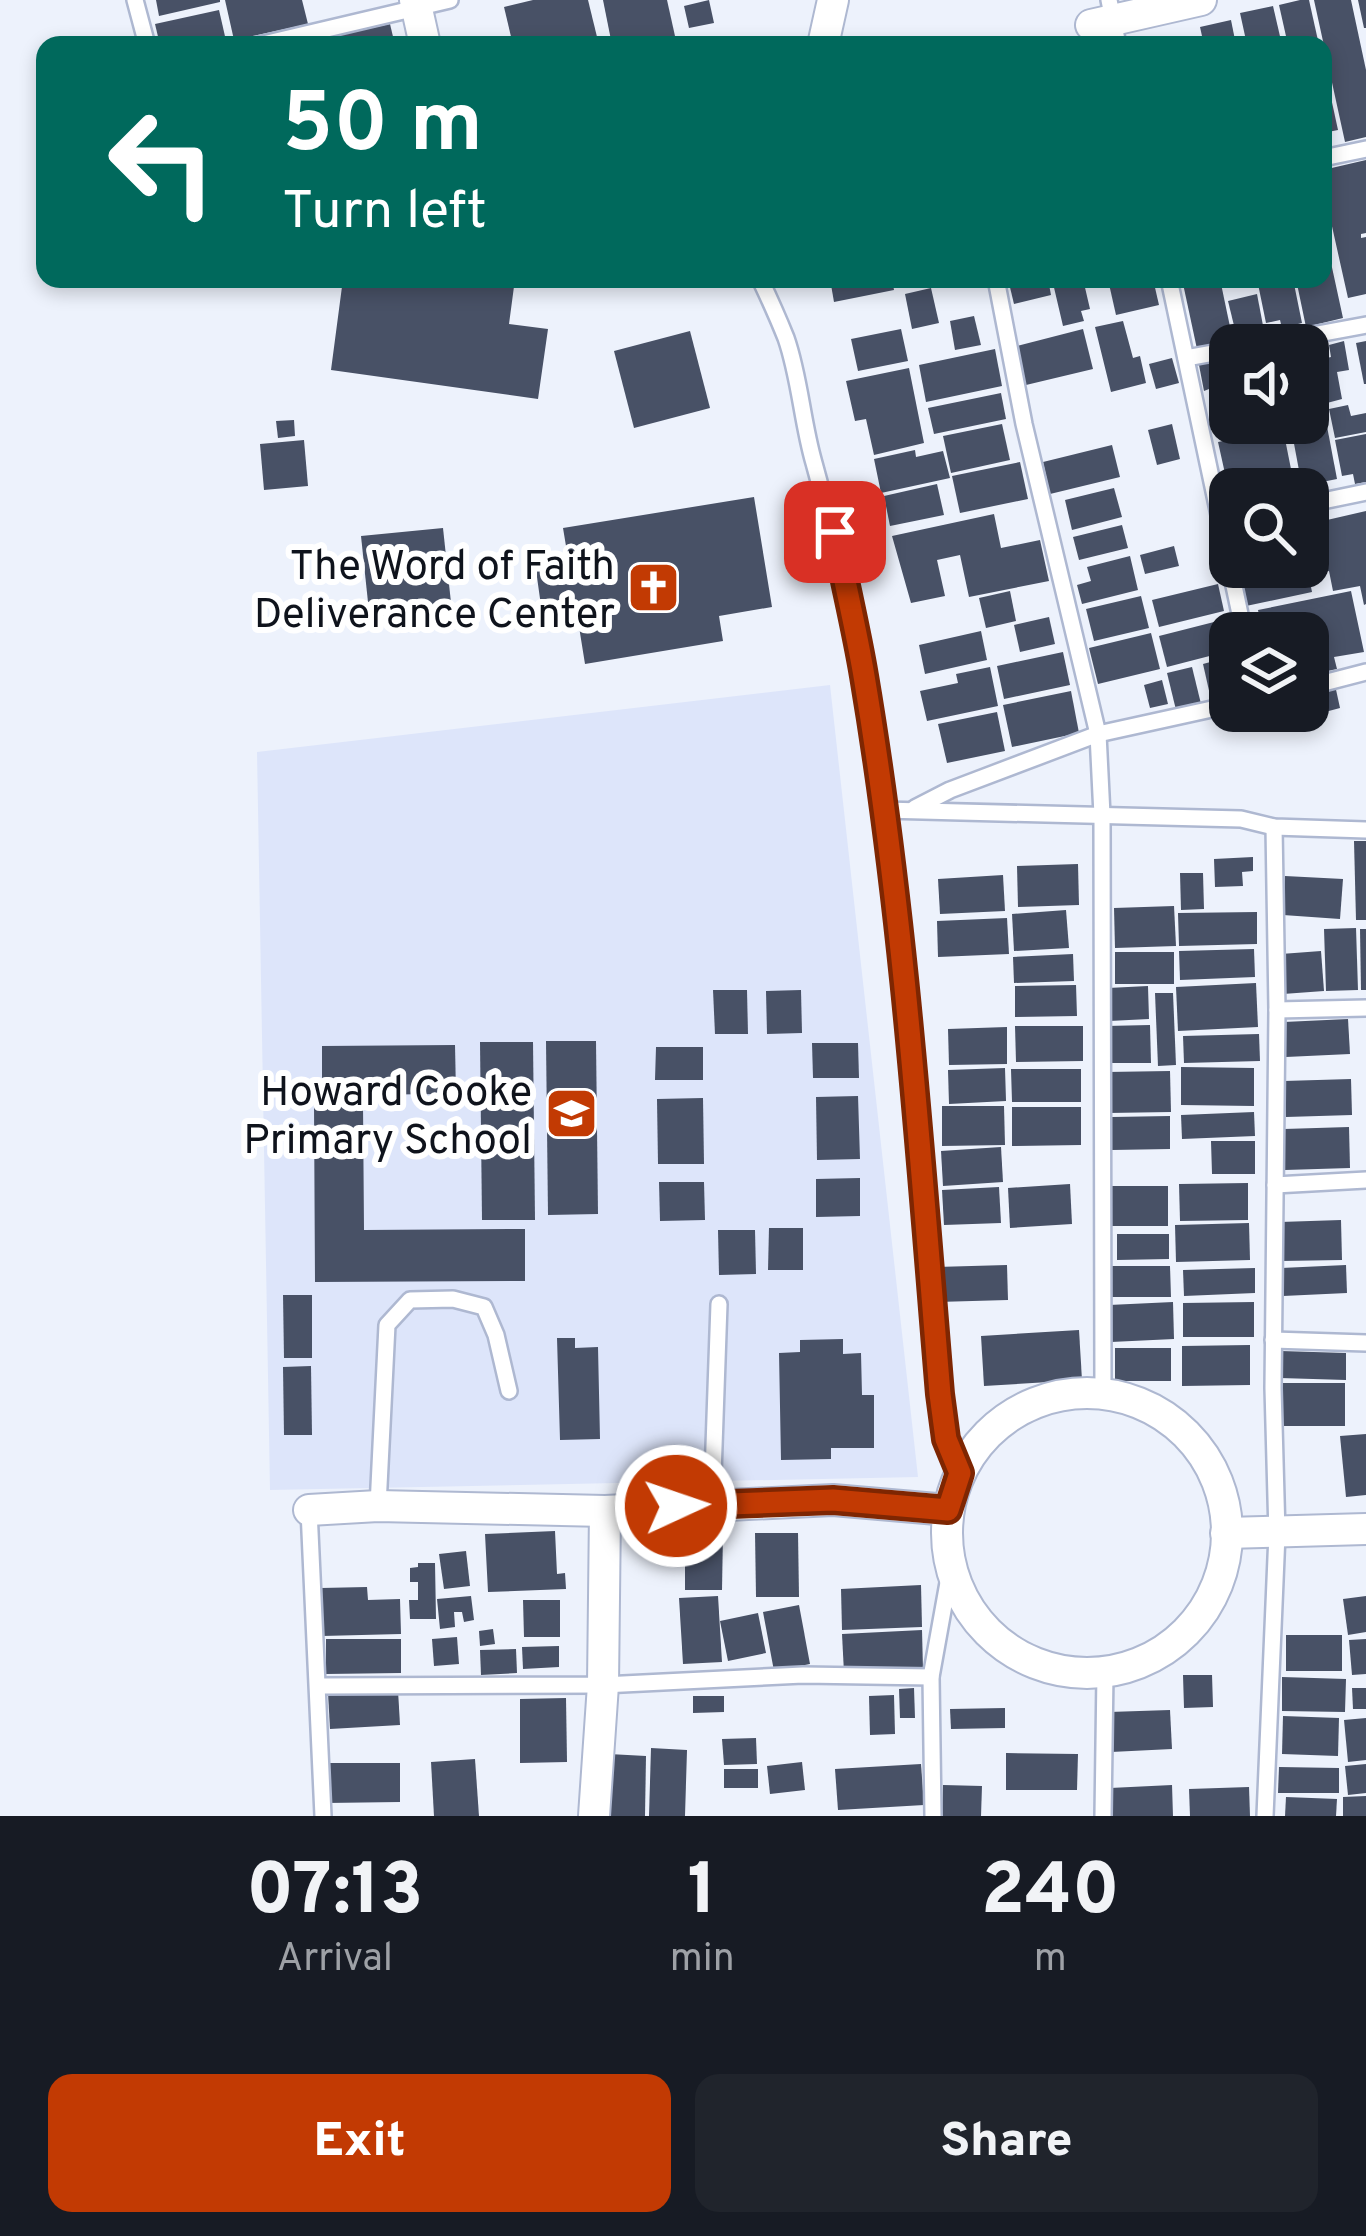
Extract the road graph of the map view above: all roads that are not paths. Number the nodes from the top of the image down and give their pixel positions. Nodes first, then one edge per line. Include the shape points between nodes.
1 (135, 0) edge
2 (450, 0) edge
3 (833, 0) edge
4 (1201, 0) edge
5 (416, 3) edge
6 (1101, 22) edge
7 (145, 36) edge
8 (293, 36) edge
9 (422, 36) edge
10 (825, 36) edge
11 (1366, 149) edge
12 (1332, 156) edge
13 (764, 288) edge
14 (998, 288) edge
15 (1171, 288) edge
16 (1366, 325) edge
17 (1329, 332) edge
18 (1209, 354) edge
19 (1186, 358) junction
20 (1212, 468) edge
21 (1366, 491) edge
22 (1329, 499) edge
23 (1366, 672) edge
24 (1329, 682) edge
25 (1209, 710) edge
26 (1097, 734) junction
27 (912, 809) junction
28 (884, 810) junction
29 (1102, 815) junction
30 (1274, 827) junction
31 (1366, 830) edge
32 (1366, 1008) edge
33 (1277, 1010) junction
34 (1366, 1180) edge
35 (1275, 1185) junction
36 (719, 1304) dead end
37 (1273, 1340) junction
38 (1366, 1343) edge
39 (509, 1391) dead end
40 (1103, 1393) junction
41 (960, 1473) junction
42 (712, 1503) junction
43 (378, 1506) junction
44 (309, 1510) joint
45 (948, 1510) junction
46 (605, 1511) junction
47 (1366, 1529) edge
48 (1226, 1533) junction
49 (1276, 1534) junction
50 (951, 1567) junction
51 (1105, 1672) junction
52 (931, 1677) junction
53 (604, 1684) junction
54 (320, 1686) junction
55 (323, 1816) edge
56 (594, 1816) edge
57 (932, 1816) edge
58 (1103, 1816) edge
59 (1265, 1816) edge

1 - 7 lane
2 - 5 lane
3 - 10 street
4 - 6 street
5 - 8 lane
5 - 9 street
11 - 12 lane
13 - 28 lane via 787,340 835,532
14 - 26 lane
15 - 19 lane
16 - 17 lane
18 - 19 lane
19 - 20 lane
21 - 22 lane
23 - 24 lane
25 - 26 lane
26 - 27 lane
26 - 29 lane
27 - 28 lane
27 - 29 lane
28 - 41 lane via 940,1394
29 - 30 lane
29 - 40 lane
30 - 31 lane
30 - 33 lane
32 - 33 lane
33 - 35 lane
34 - 35 lane
35 - 37 lane
36 - 42 lane
37 - 38 lane
37 - 49 lane
39 - 43 lane via 484,1307 410,1300 387,1325
40 - 41 street via 1059,1394 1018,1409 984,1436
40 - 48 street via 1177,1425 1221,1493
41 - 45 street
42 - 45 street via 833,1500
42 - 46 street
43 - 44 street
43 - 46 street
44 - 54 lane
45 - 50 street
46 - 53 street
47 - 49 street
48 - 49 street
48 - 51 street via 1217,1583 1192,1626 1152,1657
49 - 59 lane
50 - 51 street via 977,1621 1007,1649 1044,1667
50 - 52 lane
51 - 58 lane
52 - 53 lane
52 - 57 lane
53 - 54 lane
53 - 56 street
54 - 55 lane

